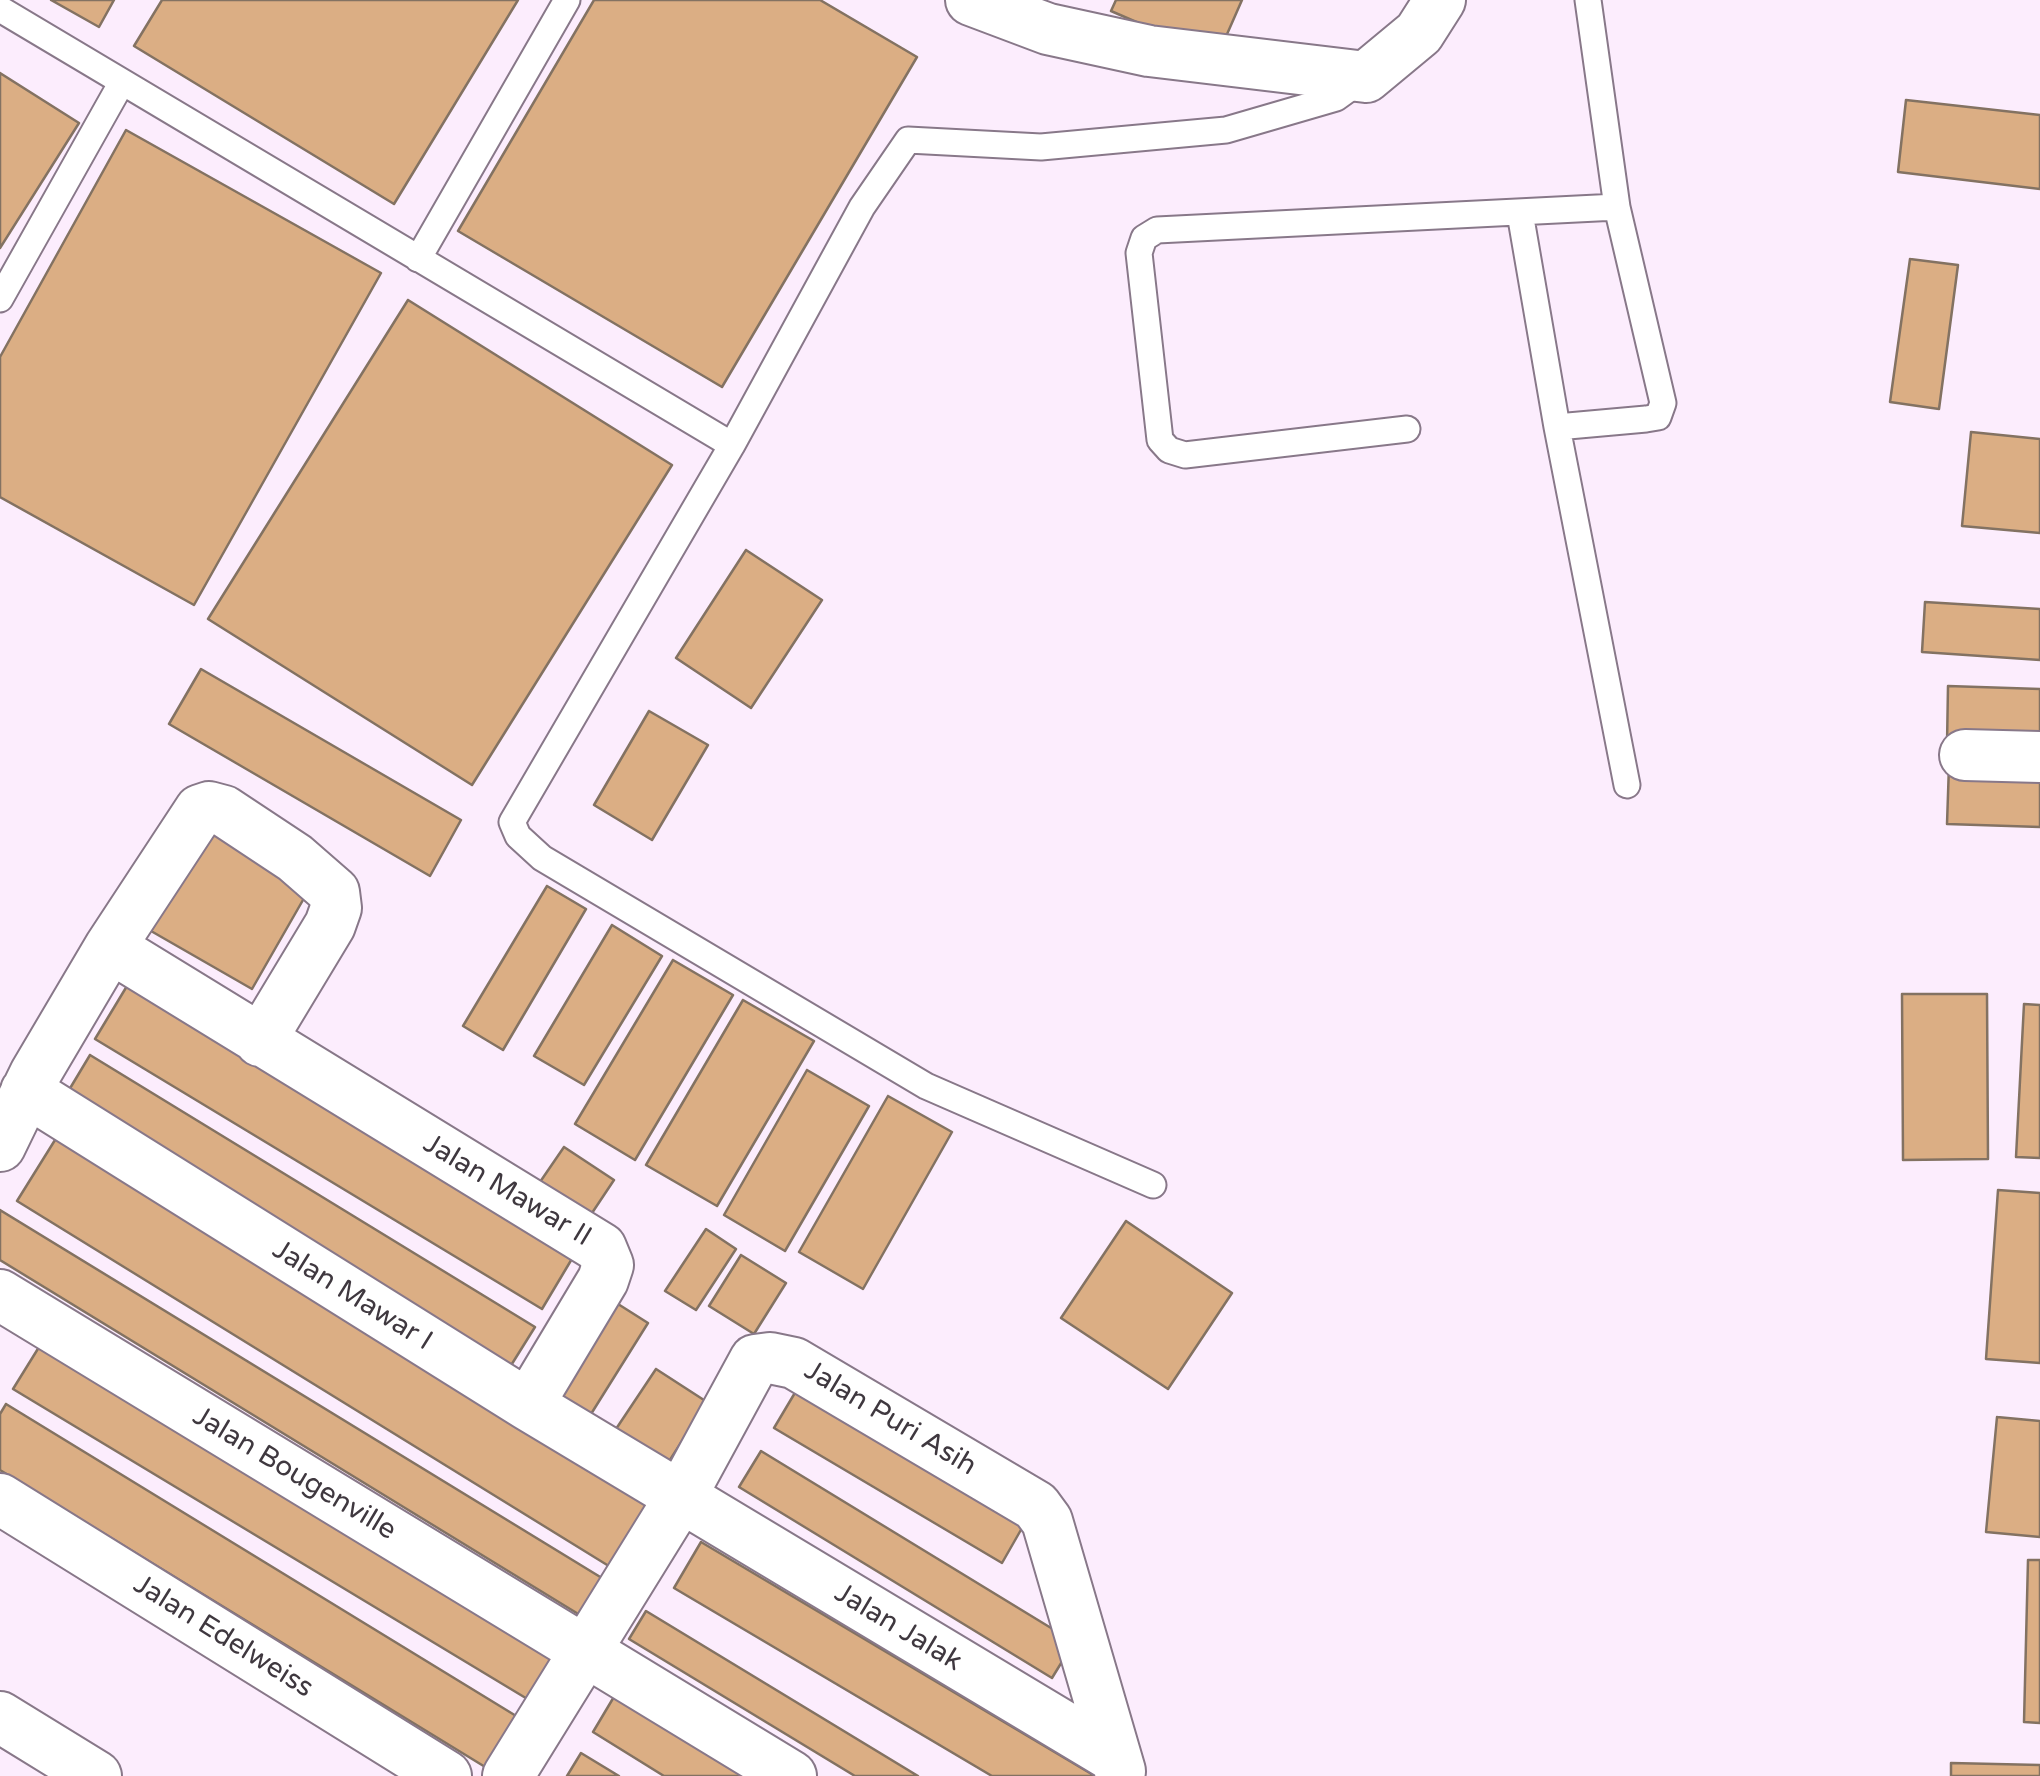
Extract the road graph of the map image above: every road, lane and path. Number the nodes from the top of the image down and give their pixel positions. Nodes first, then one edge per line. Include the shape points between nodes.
1 (566, 0) edge
2 (971, 0) edge
3 (1440, 0) edge
4 (1588, 0) edge
5 (0, 10) edge
6 (1366, 77) junction
7 (122, 82) junction
8 (1617, 207) junction
9 (1520, 213) junction
10 (418, 259) junction
11 (0, 299) edge
12 (1556, 427) junction
13 (1406, 429) dead end
14 (732, 445) junction
15 (1965, 755) dead end
16 (2040, 757) edge
17 (1627, 786) dead end
18 (110, 947) junction
19 (260, 1040) junction
20 (26, 1092) junction
21 (0, 1146) edge
22 (1153, 1185) dead end
23 (9, 1316) edge
24 (528, 1405) junction
25 (680, 1498) junction
26 (0, 1499) edge
27 (588, 1653) junction
28 (0, 1717) edge
29 (1119, 1767) edge
30 (96, 1776) edge
31 (446, 1776) edge
32 (508, 1776) edge
33 (790, 1776) edge

1 - 10 lane
2 - 6 street via 1048,30 1148,51
3 - 6 street via 1419,33
4 - 8 lane
5 - 7 lane
6 - 14 lane via 1336,98 1226,130 1041,147 908,140 862,207
7 - 10 lane
7 - 11 lane
8 - 9 lane
8 - 12 lane via 1663,403 1658,417 1646,420
9 - 12 lane
9 - 13 lane via 1157,230 1144,238 1139,253 1160,440 1168,450 1185,455
10 - 14 lane
12 - 17 lane
14 - 22 lane via 522,802 512,822 518,836 542,858 926,1086
15 - 16 street
18 - 19 street, Jalan Mawar II
18 - 19 street via 200,810 224,812 296,858 334,892 330,925
18 - 20 street
19 - 24 street, Jalan Mawar II via 601,1248 608,1265 603,1280
20 - 21 street
20 - 24 street, Jalan Mawar I
23 - 27 street, Jalan Bougenville
24 - 25 street, Jalan Mawar I
25 - 27 street, Jalan Puri Asih
25 - 29 street, Jalan Jalak
25 - 29 street, Jalan Puri Asih via 755,1360 770,1358 794,1363 1036,1506 1047,1521
26 - 31 street, Jalan Edelweiss
27 - 32 street, Jalan Puri Asih
27 - 33 street, Jalan Bougenville
28 - 30 street

